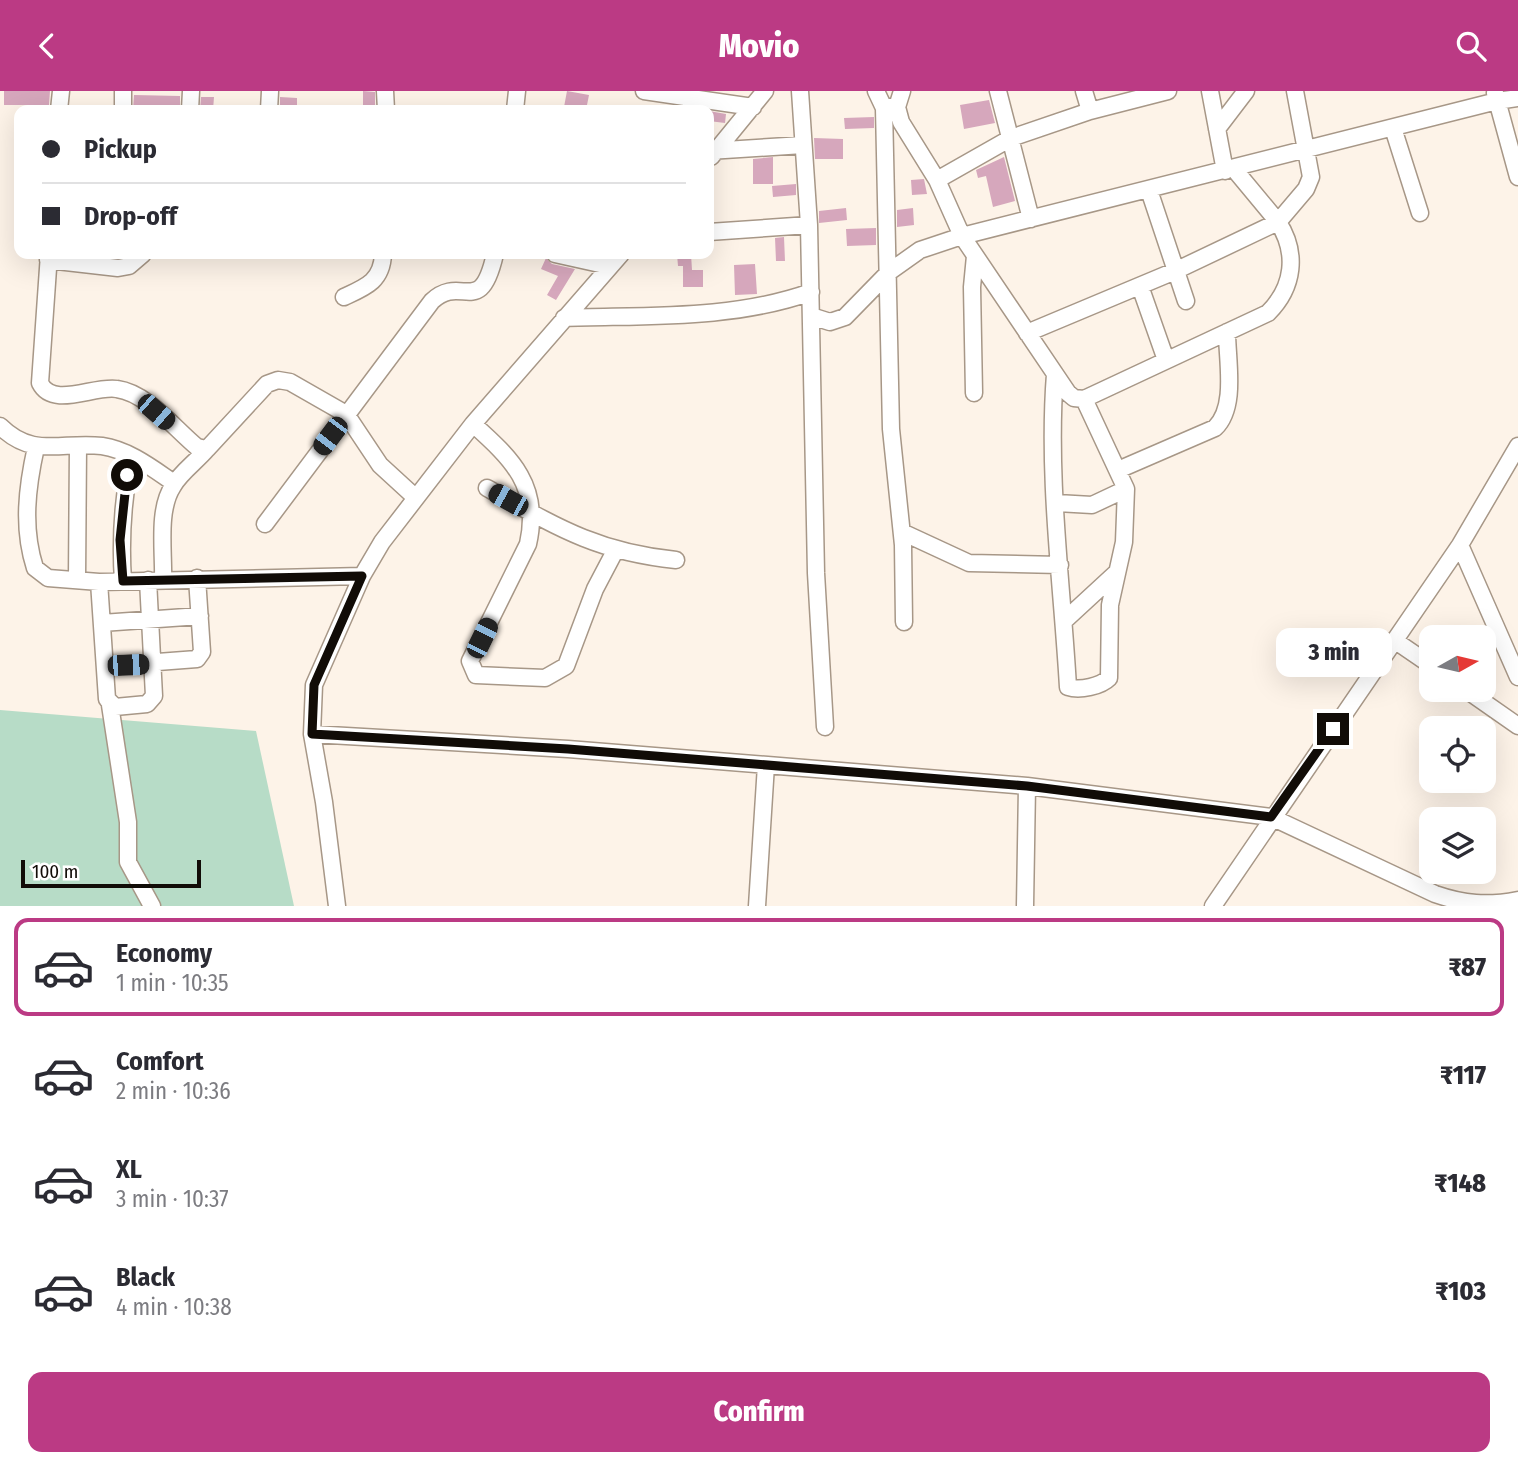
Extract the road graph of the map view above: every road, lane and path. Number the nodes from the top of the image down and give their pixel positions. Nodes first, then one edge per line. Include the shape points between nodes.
1 (644, 91) edge
2 (765, 91) edge
3 (800, 91) edge
4 (876, 91) edge
5 (998, 91) edge
6 (1084, 91) edge
7 (1168, 91) edge
8 (1210, 91) edge
9 (1247, 91) edge
10 (1295, 91) edge
11 (1495, 96) edge
12 (1518, 98) edge
13 (894, 102) edge
14 (753, 107) junction
15 (1090, 111) junction
16 (1393, 128) junction
17 (1217, 129) junction
18 (1011, 138) junction
19 (803, 145) junction
20 (1308, 149) junction
21 (714, 151) edge
22 (714, 154) edge
23 (1229, 170) junction
24 (1518, 177) edge
25 (937, 180) junction
26 (1149, 190) junction
27 (1420, 213) dead end
28 (1031, 219) junction
29 (1278, 222) junction
30 (809, 225) junction
31 (714, 232) edge
32 (962, 236) junction
33 (975, 256) junction
34 (48, 259) edge
35 (61, 259) edge
36 (137, 259) edge
37 (382, 259) edge
38 (494, 259) edge
39 (578, 259) edge
40 (616, 259) edge
41 (609, 266) junction
42 (1175, 271) junction
43 (889, 272) junction
44 (1140, 286) junction
45 (811, 292) junction
46 (344, 297) dead end
47 (1186, 301) dead end
48 (811, 316) junction
49 (564, 318) junction
50 (1027, 333) junction
51 (1227, 333) junction
52 (1166, 361) junction
53 (1055, 374) junction
54 (974, 393) dead end
55 (1083, 399) junction
56 (346, 414) junction
57 (473, 424) junction
58 (0, 426) edge
59 (78, 446) junction
60 (1518, 446) edge
61 (37, 447) junction
62 (207, 449) junction
63 (131, 456) junction
64 (1118, 470) junction
65 (174, 483) junction
66 (487, 488) dead end
67 (1126, 489) junction
68 (416, 498) junction
69 (1056, 503) junction
70 (531, 513) junction
71 (265, 524) dead end
72 (902, 531) junction
73 (1460, 545) junction
74 (615, 551) junction
75 (676, 560) dead end
76 (1060, 565) junction
77 (1117, 573) junction
78 (362, 576) junction
79 (197, 578) junction
80 (77, 580) junction
81 (156, 580) junction
82 (123, 581) junction
83 (99, 582) junction
84 (200, 617) junction
85 (150, 621) junction
86 (1064, 621) junction
87 (904, 622) dead end
88 (102, 623) junction
89 (1395, 640) junction
90 (1419, 657) edge
91 (152, 664) junction
92 (105, 666) junction
93 (1518, 677) edge
94 (1484, 702) edge
95 (110, 705) junction
96 (1518, 726) edge
97 (825, 727) dead end
98 (312, 734) junction
99 (766, 765) junction
100 (1027, 786) junction
101 (1271, 817) junction
102 (1435, 900) edge
103 (1518, 900) edge
104 (152, 906) edge
105 (337, 906) edge
106 (757, 906) edge
107 (1025, 906) edge
108 (1213, 906) edge

1 - 14 street
2 - 14 street
3 - 19 street
4 - 13 street
5 - 18 street
6 - 15 street
7 - 15 street
8 - 17 street
9 - 17 street
10 - 20 street
11 - 12 street
11 - 16 street
11 - 24 street
13 - 25 street via 901,122
13 - 43 street
14 - 21 street
15 - 18 street
16 - 20 street
16 - 27 street
17 - 23 street
18 - 25 street
18 - 28 street
19 - 22 street
19 - 30 street
20 - 23 street
20 - 29 street via 1311,177
23 - 26 street
23 - 29 street
25 - 32 street
26 - 28 street
26 - 42 street
28 - 32 street
29 - 42 street
29 - 51 street via 1289,240 1291,258 1281,301 1268,313
30 - 31 street
30 - 45 street
32 - 33 street
32 - 43 street via 920,250
33 - 50 street
33 - 54 street
34 - 62 street via 40,383 44,390 58,396 104,387 128,392 197,447
35 - 36 street via 118,268
37 - 46 street via 372,283
38 - 56 street via 483,288 472,293 448,292 432,301
39 - 41 street
40 - 41 street
41 - 49 street
42 - 44 street
42 - 47 street
43 - 48 street via 845,317 830,322
43 - 72 street via 891,429
44 - 50 street
44 - 52 street
45 - 48 street
45 - 49 street via 742,309
48 - 97 street via 816,573
49 - 57 street
50 - 53 street
51 - 52 street
51 - 64 street via 1228,406 1224,419 1215,428
52 - 55 street
53 - 55 street via 1068,393
53 - 69 street
55 - 64 street
56 - 62 street via 290,382 278,380 256,393
56 - 68 street via 380,464
56 - 71 street
57 - 68 street
57 - 70 street via 512,459 525,483
58 - 61 street via 18,442
59 - 61 street
59 - 63 street via 102,446
59 - 80 street
60 - 73 street
61 - 80 street via 26,513 31,556 48,578
62 - 65 street
63 - 65 street
63 - 82 street via 120,540
64 - 67 street
65 - 81 street via 164,517
66 - 70 street
67 - 69 street via 1092,505
67 - 77 street via 1124,542
68 - 78 street
69 - 76 street
70 - 74 street
70 - 74 street via 528,544 471,661 476,675 545,678 566,666 595,589
72 - 76 street via 969,563
72 - 87 street
73 - 89 street
73 - 93 street
74 - 75 street
76 - 86 street
77 - 86 street
77 - 86 street via 1111,590 1106,682 1080,689 1068,687
78 - 79 street
78 - 98 street via 314,685
79 - 81 street
79 - 84 street
80 - 83 street
81 - 82 street
81 - 85 street
82 - 83 street
83 - 88 street
84 - 85 street
84 - 91 street via 197,660
85 - 88 street
85 - 91 street
88 - 92 street
89 - 90 street
89 - 101 street
91 - 92 street
91 - 95 street via 152,701
92 - 95 street
94 - 96 street
95 - 104 street via 128,822 128,862
98 - 99 street
98 - 105 street
99 - 100 street
99 - 106 street
100 - 101 street
100 - 107 street
101 - 102 street
101 - 108 street
102 - 103 street via 1476,905

